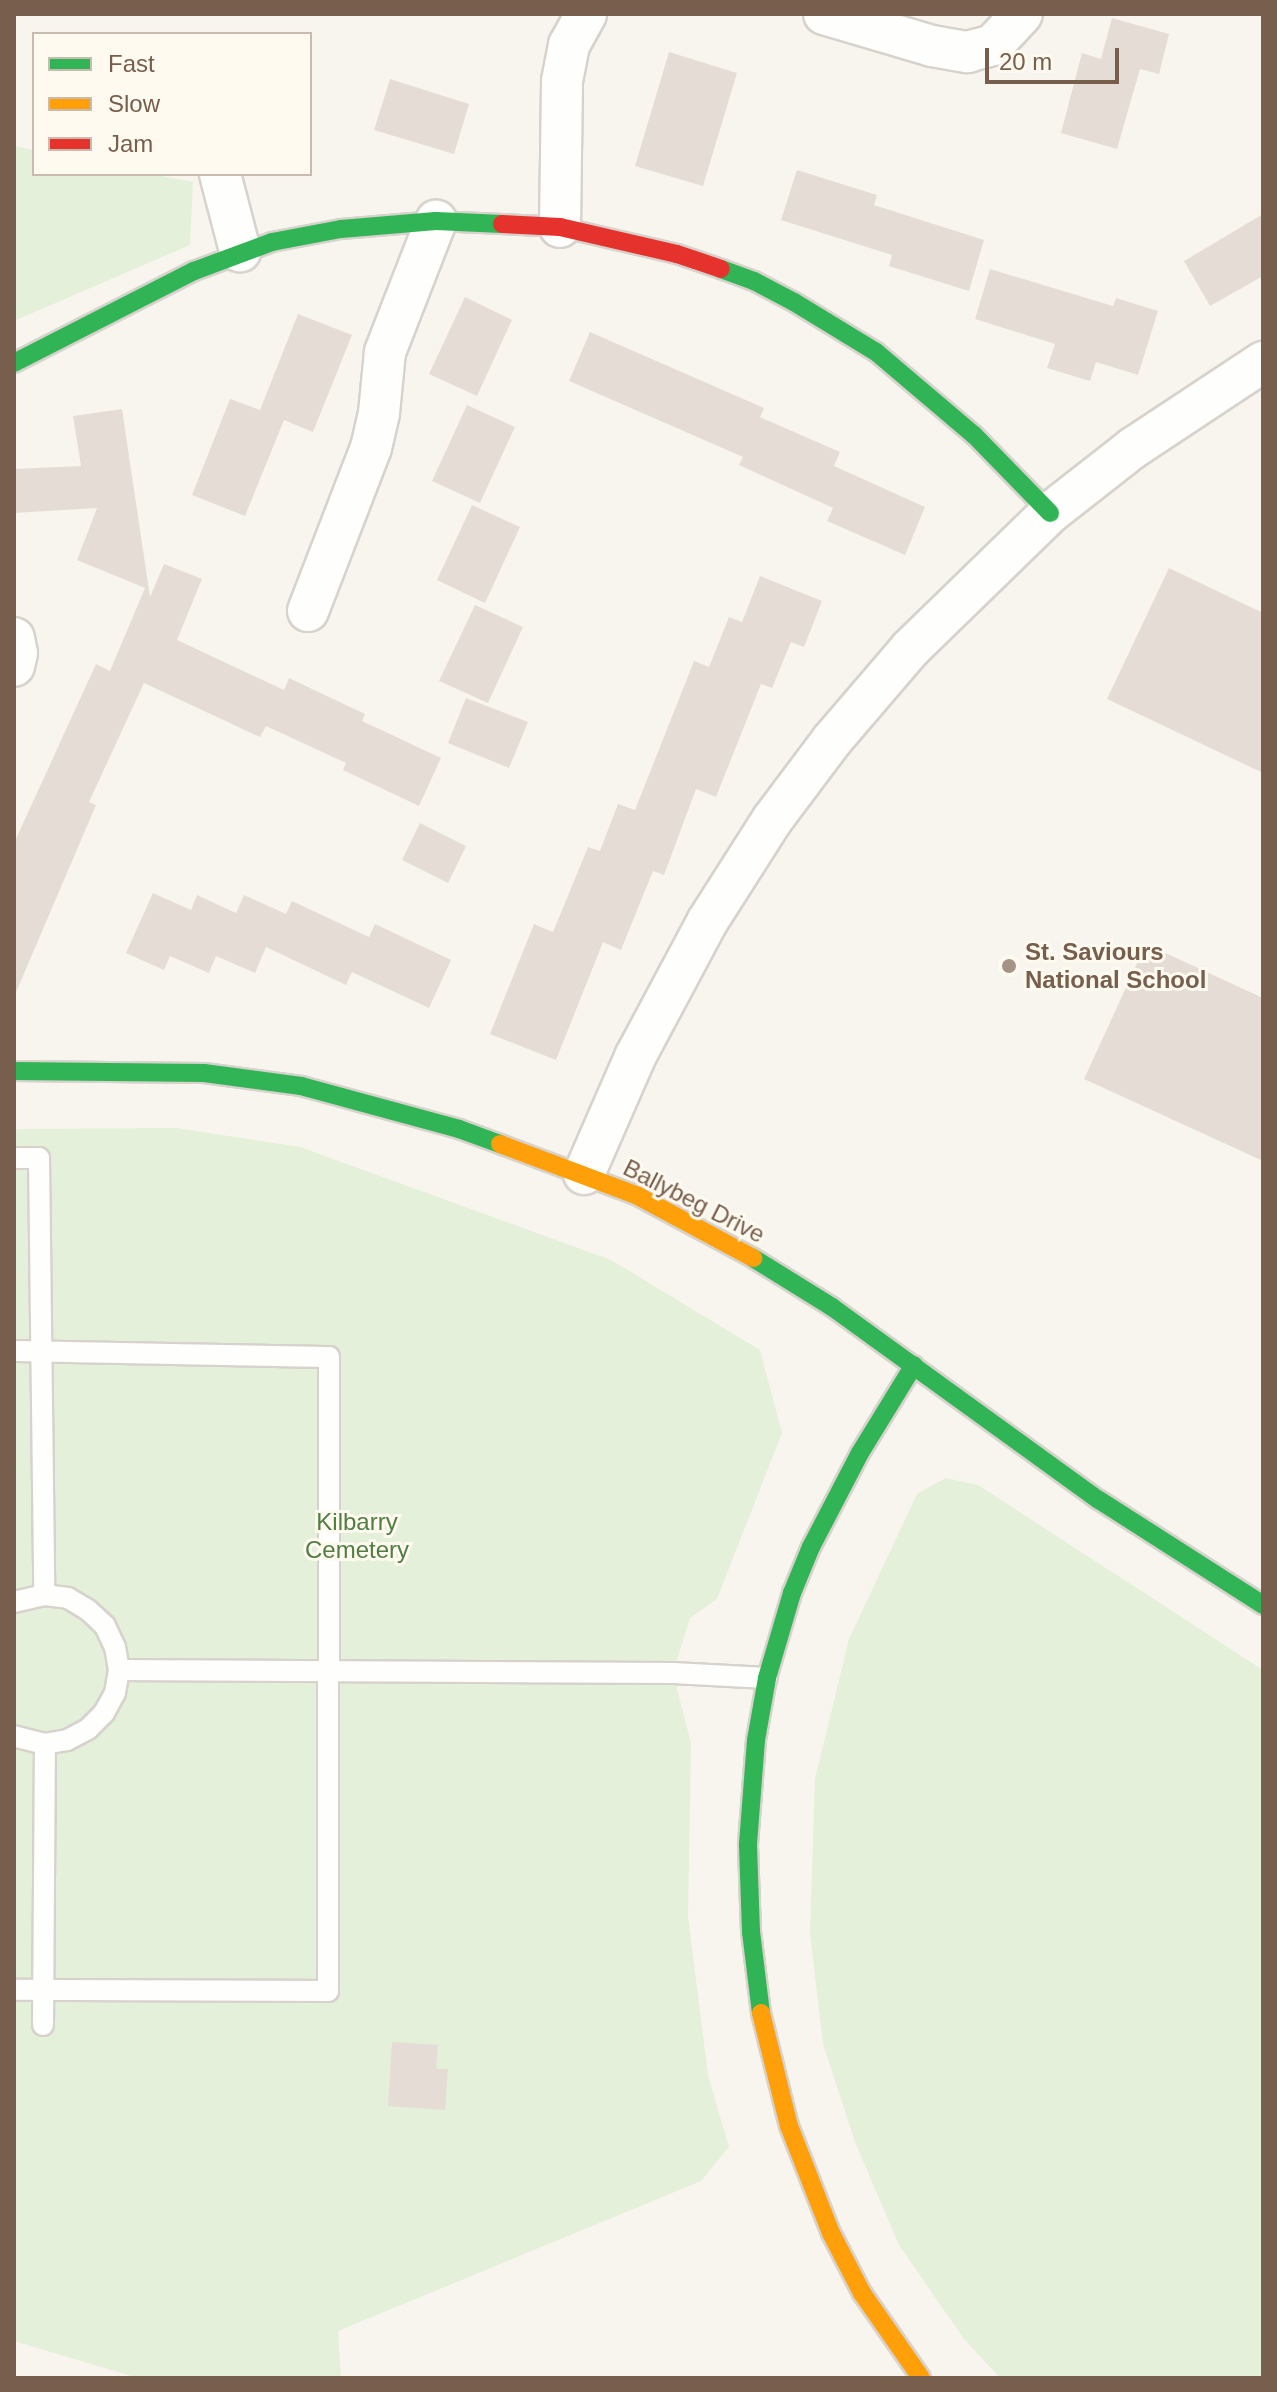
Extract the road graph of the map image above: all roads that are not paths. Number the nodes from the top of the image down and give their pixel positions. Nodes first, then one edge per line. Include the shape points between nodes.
1 (586, 14) edge
2 (824, 14) edge
3 (1022, 14) edge
4 (221, 176) edge
5 (436, 221) junction
6 (560, 227) junction
7 (240, 251) junction
8 (1263, 362) edge
9 (14, 363) edge
10 (1050, 513) junction
11 (308, 611) dead end
12 (14, 638) edge
13 (14, 666) edge
14 (14, 1071) edge
15 (14, 1158) edge
16 (584, 1174) junction
17 (14, 1351) edge
18 (42, 1351) junction
19 (914, 1365) junction
20 (44, 1595) junction
21 (14, 1602) edge
22 (1263, 1605) edge
23 (119, 1670) junction
24 (328, 1671) junction
25 (767, 1678) junction
26 (14, 1736) edge
27 (45, 1744) junction
28 (14, 1990) edge
29 (43, 1990) junction
30 (43, 2025) dead end
31 (921, 2378) edge

1 - 6 street via 569,45 562,81
2 - 3 street via 967,52 993,45
4 - 7 street
5 - 6 street
5 - 7 street via 341,229
5 - 11 street via 385,352 371,448
6 - 10 street via 677,254 754,281 794,302 910,378
7 - 9 street
8 - 10 street via 1133,448
10 - 16 street via 910,649 772,820 673,983
12 - 13 street
14 - 16 street, Ballybeg Drive via 204,1073 301,1086 446,1125
15 - 18 lane via 39,1158
16 - 19 street, Ballybeg Drive via 740,1250
17 - 18 lane
18 - 20 lane
18 - 24 lane via 329,1357
19 - 22 street, Ballybeg Drive via 1099,1500
19 - 25 street via 811,1547
20 - 21 lane
20 - 23 lane via 68,1598 105,1626
23 - 24 lane
23 - 27 lane via 104,1713 88,1729
24 - 25 lane
24 - 29 lane via 328,1991
25 - 31 street via 748,1844 759,2004 789,2126 831,2233 884,2328
26 - 27 lane
27 - 29 lane
28 - 29 lane
29 - 30 lane

